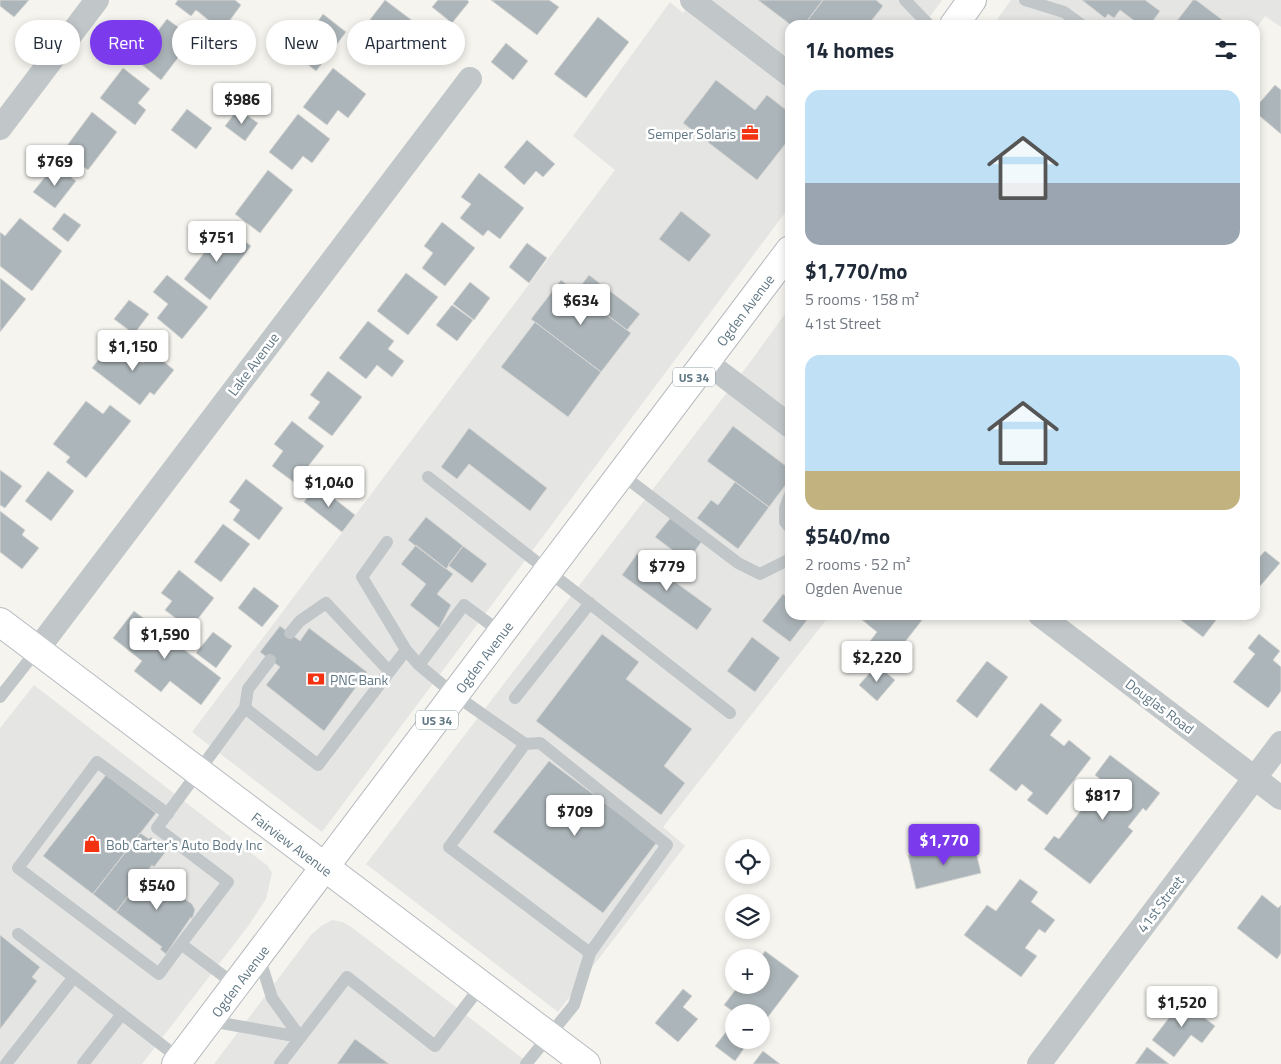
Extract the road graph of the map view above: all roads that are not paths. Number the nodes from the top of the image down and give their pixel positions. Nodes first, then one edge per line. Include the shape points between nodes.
1 (97, 0) edge
2 (905, 0) edge
3 (972, 0) edge
4 (1025, 0) edge
5 (699, 2) edge
6 (924, 20) edge
7 (958, 20) edge
8 (1075, 20) edge
9 (785, 71) edge
10 (470, 79) dead end
11 (0, 128) edge
12 (785, 257) edge
13 (706, 362) junction
14 (785, 422) edge
15 (621, 474) junction
16 (428, 477) dead end
17 (785, 508) edge
18 (785, 522) edge
19 (387, 542) dead end
20 (785, 562) edge
21 (549, 570) junction
22 (590, 603) junction
23 (1047, 620) edge
24 (0, 622) edge
25 (290, 633) dead end
26 (502, 633) junction
27 (36, 650) junction
28 (406, 650) junction
29 (270, 660) dead end
30 (419, 665) junction
31 (390, 671) junction
32 (455, 695) junction
33 (0, 697) edge
34 (515, 698) dead end
35 (245, 708) junction
36 (730, 713) dead end
37 (1281, 743) edge
38 (525, 744) junction
39 (198, 773) junction
40 (1255, 778) junction
41 (1281, 798) edge
42 (168, 814) junction
43 (324, 868) junction
44 (18, 934) dead end
45 (182, 944) junction
46 (590, 953) junction
47 (259, 956) junction
48 (74, 977) junction
49 (237, 986) junction
50 (481, 986) junction
51 (122, 1014) junction
52 (210, 1021) junction
53 (548, 1036) junction
54 (300, 1038) junction
55 (184, 1060) edge
56 (6, 1064) edge
57 (83, 1064) edge
58 (280, 1064) edge
59 (526, 1064) edge
60 (586, 1064) edge
61 (1038, 1064) edge

1 - 11 street
2 - 6 lane
3 - 7 main road
4 - 8 lane via 1064,12
5 - 9 street
10 - 27 street, Lake Avenue
12 - 13 main road, Ogden Avenue / US 34
13 - 14 street
13 - 15 main road, Ogden Avenue / US 34
15 - 20 lane via 738,563 760,574
15 - 21 main road, Ogden Avenue / US 34
16 - 21 lane
17 - 18 lane
19 - 28 lane via 362,577
21 - 22 lane
21 - 26 main road, Ogden Avenue / US 34
22 - 34 lane
22 - 36 lane
23 - 40 street, Douglas Road
24 - 27 main road, Fairview Avenue
25 - 31 lane via 300,621 326,603
26 - 30 lane via 464,604
26 - 32 main road, Ogden Avenue / US 34
27 - 33 lane
27 - 39 main road, Fairview Avenue
28 - 30 lane
28 - 31 lane
29 - 35 lane via 248,689
30 - 32 lane
31 - 35 lane via 318,765
32 - 38 lane
32 - 43 main road, Ogden Avenue / US 34
35 - 39 lane
37 - 40 street, 41st Street
38 - 46 lane via 449,847
38 - 46 lane via 540,743 667,844
39 - 42 lane
39 - 43 main road, Fairview Avenue
40 - 41 street, Douglas Road
40 - 61 street, 41st Street
42 - 45 lane via 157,828 228,882
42 - 45 lane via 98,762 18,868 159,974
43 - 47 main road, Ogden Avenue / US 34
43 - 50 main road, Fairview Avenue
44 - 48 lane
45 - 49 lane
46 - 53 lane via 574,1005
47 - 49 main road, Ogden Avenue / US 34
47 - 54 lane via 272,998
48 - 51 lane
48 - 56 lane
49 - 52 main road, Ogden Avenue / US 34
50 - 53 main road, Fairview Avenue
50 - 54 lane via 435,1046 348,977
51 - 55 lane
51 - 57 lane
52 - 54 lane
52 - 55 main road, Ogden Avenue / US 34
53 - 59 lane
53 - 60 main road, Fairview Avenue
54 - 58 lane

